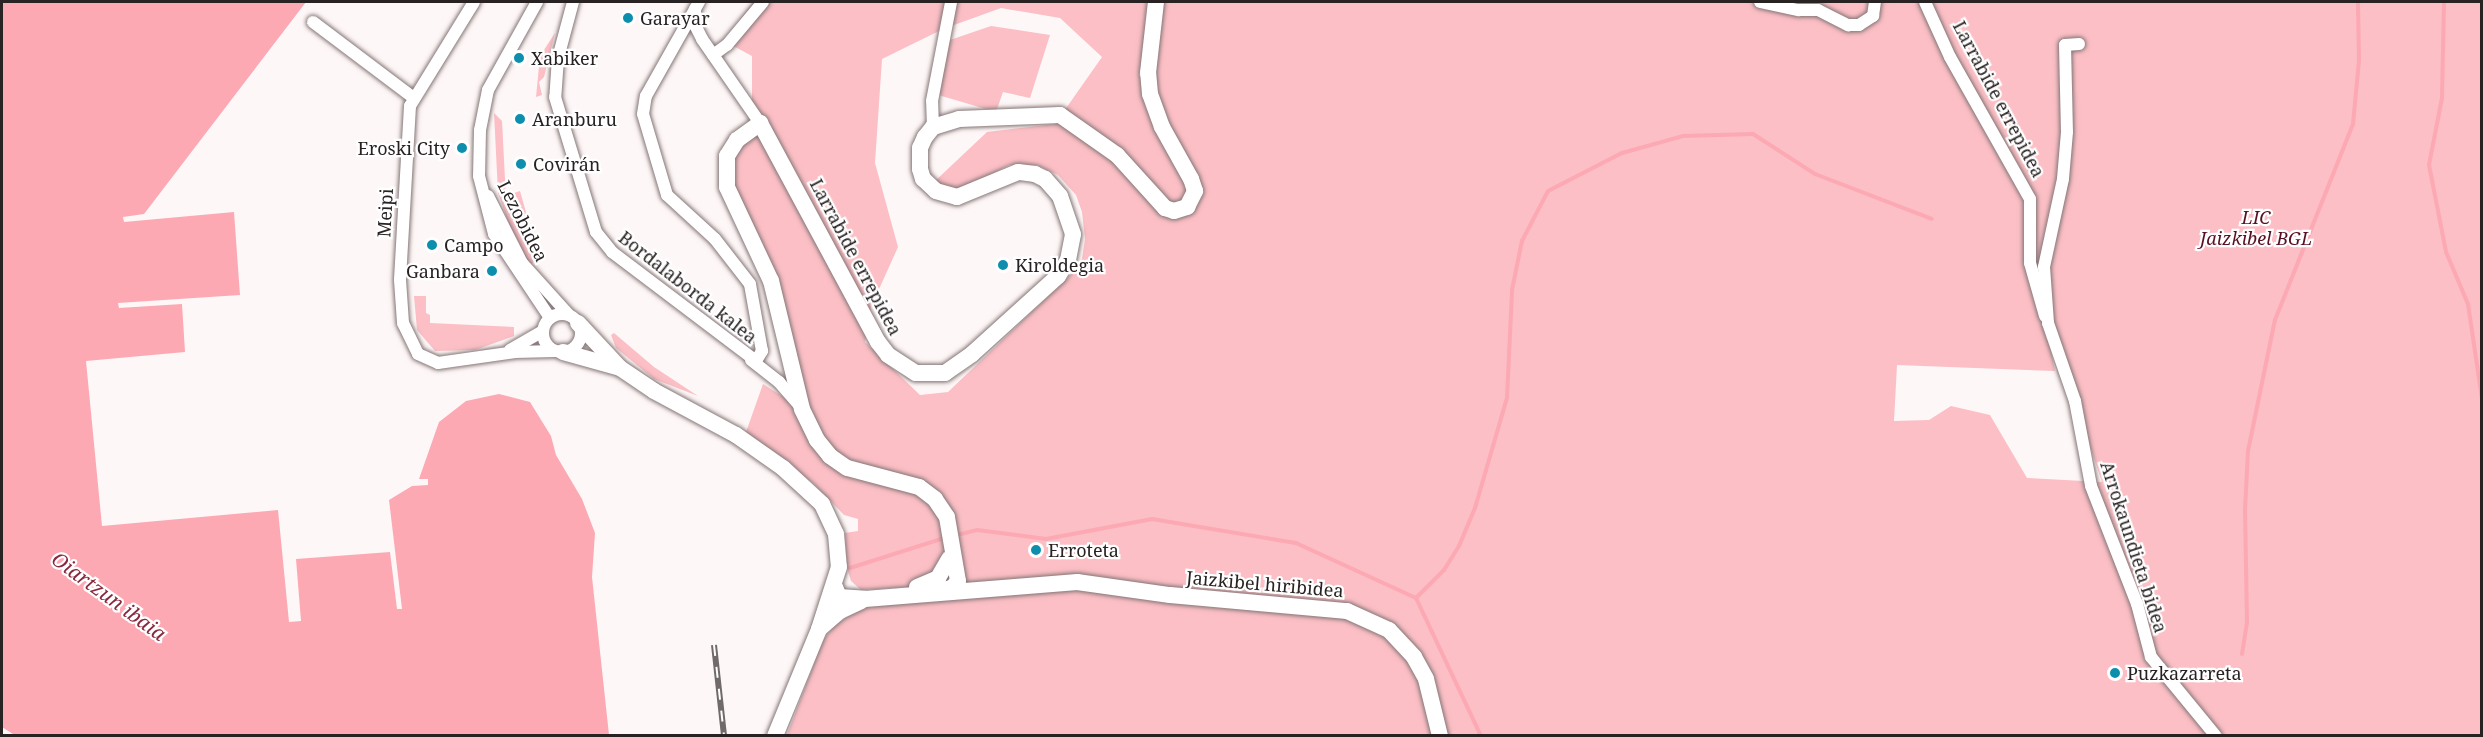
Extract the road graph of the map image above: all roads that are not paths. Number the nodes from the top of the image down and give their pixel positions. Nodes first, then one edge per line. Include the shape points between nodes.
1 (474, 2) edge
2 (537, 2) edge
3 (573, 2) edge
4 (763, 2) edge
5 (951, 2) edge
6 (1156, 2) edge
7 (1760, 2) edge
8 (1875, 2) edge
9 (1925, 2) edge
10 (698, 3) edge
11 (313, 22) dead end
12 (2079, 44) dead end
13 (713, 55) junction
14 (414, 98) junction
15 (760, 123) junction
16 (933, 127) junction
17 (478, 166) junction
18 (550, 318) junction
19 (574, 319) junction
20 (2048, 322) junction
21 (543, 331) junction
22 (559, 351) junction
23 (501, 354) junction
24 (755, 360) junction
25 (620, 368) junction
26 (802, 409) junction
27 (953, 560) junction
28 (836, 585) junction
29 (966, 586) junction
30 (920, 591) junction
31 (865, 599) junction
32 (819, 629) junction
33 (775, 735) edge
34 (1440, 735) edge
35 (2216, 735) edge

1 - 14 street, Meipi
2 - 17 street, Lezobidea via 488,90
3 - 24 street, Bordalaborda kalea via 558,58 555,97 593,225 612,252
4 - 13 street via 727,45
5 - 16 street via 932,101
6 - 16 street via 1148,73 1150,94 1162,127 1193,185 1193,200 1187,207 1174,211 1165,208 1117,155 1060,115 959,119
7 - 8 street via 1818,10 1848,25 1859,25 1873,16
9 - 20 street, Larrabide errepidea via 1950,57 2030,199 2030,263
10 - 13 street via 695,25
10 - 24 street via 646,96 643,114 667,195 715,239 750,284 762,351
11 - 14 street
12 - 20 street, Arrokaundieta bidea via 2065,45 2067,132 2063,179 2044,267
13 - 15 street
14 - 23 street, Meipi via 407,126 400,280 406,334 418,354 438,363
15 - 16 street, Larrabide errepidea via 878,342 900,364 927,376 953,369 1058,276 1068,260 1072,234 1060,196 1035,174 1011,174 957,197 936,191 923,179 920,160 920,148
15 - 26 street via 734,144 725,163 727,187 771,280
17 - 18 street, Lezobidea via 481,194 494,234
17 - 19 street, Lezobidea via 516,253 535,282
18 - 19 street
18 - 21 street
19 - 22 street via 579,342
19 - 25 street
20 - 35 street, Arrokaundieta bidea via 2075,401 2091,486 2137,604 2151,657
21 - 22 street via 546,343
21 - 23 street, Meipi
22 - 23 street, Meipi
22 - 25 street
24 - 26 street, Bordalaborda kalea
25 - 28 street via 736,435 812,493 836,534
26 - 27 street via 830,456 856,472 919,487 942,508 953,537
27 - 29 street via 964,575
27 - 30 street
28 - 30 street via 861,590
28 - 31 street via 839,597
28 - 32 street
29 - 30 street, Jaizkibel hiribidea
29 - 34 street, Jaizkibel hiribidea via 1077,582 1358,614 1389,630 1414,657 1425,679
30 - 31 street
31 - 32 street via 840,611
32 - 33 street

